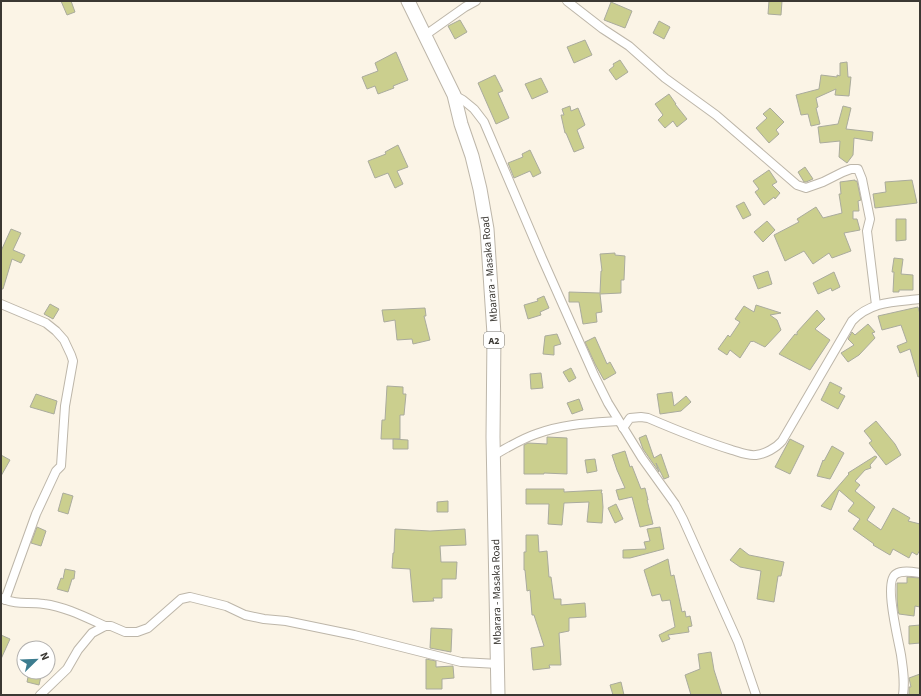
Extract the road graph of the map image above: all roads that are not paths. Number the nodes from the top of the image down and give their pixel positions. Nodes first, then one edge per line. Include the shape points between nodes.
1 (408, 1) edge
2 (476, 1) edge
3 (567, 1) edge
4 (424, 36) junction
5 (454, 95) junction
6 (920, 299) edge
7 (1, 304) edge
8 (876, 305) junction
9 (620, 424) junction
10 (494, 455) junction
11 (920, 572) edge
12 (3, 599) edge
13 (105, 626) junction
14 (498, 664) junction
15 (40, 695) edge
16 (498, 695) edge
17 (756, 695) edge
18 (903, 695) edge

1 - 4 highway, Mbarara - Masaka Road / A2
2 - 4 street
3 - 8 street via 716,115 796,185 806,188 851,169 858,169 870,219 867,231
4 - 5 highway, Mbarara - Masaka Road / A2
5 - 9 street via 474,109 488,130 594,376
5 - 10 highway, Mbarara - Masaka Road / A2 via 475,169 487,229 494,334
6 - 8 street
7 - 12 street via 37,319 56,331 64,340 73,361 65,406 61,466 36,514
8 - 9 street via 860,312 852,321 782,441 761,454 751,455 711,444 648,418 630,418
9 - 10 street via 574,424 557,428 535,434
9 - 17 street via 683,519 738,642
10 - 14 highway, Mbarara - Masaka Road / A2
11 - 18 street via 902,572 892,578 894,626 901,654
12 - 13 street via 18,604 43,603 68,609
13 - 14 street via 125,632 137,632 148,628 181,599 190,597 226,606 258,618 354,635 461,662
13 - 15 street via 92,633 66,669
14 - 16 highway, Mbarara - Masaka Road / A2

